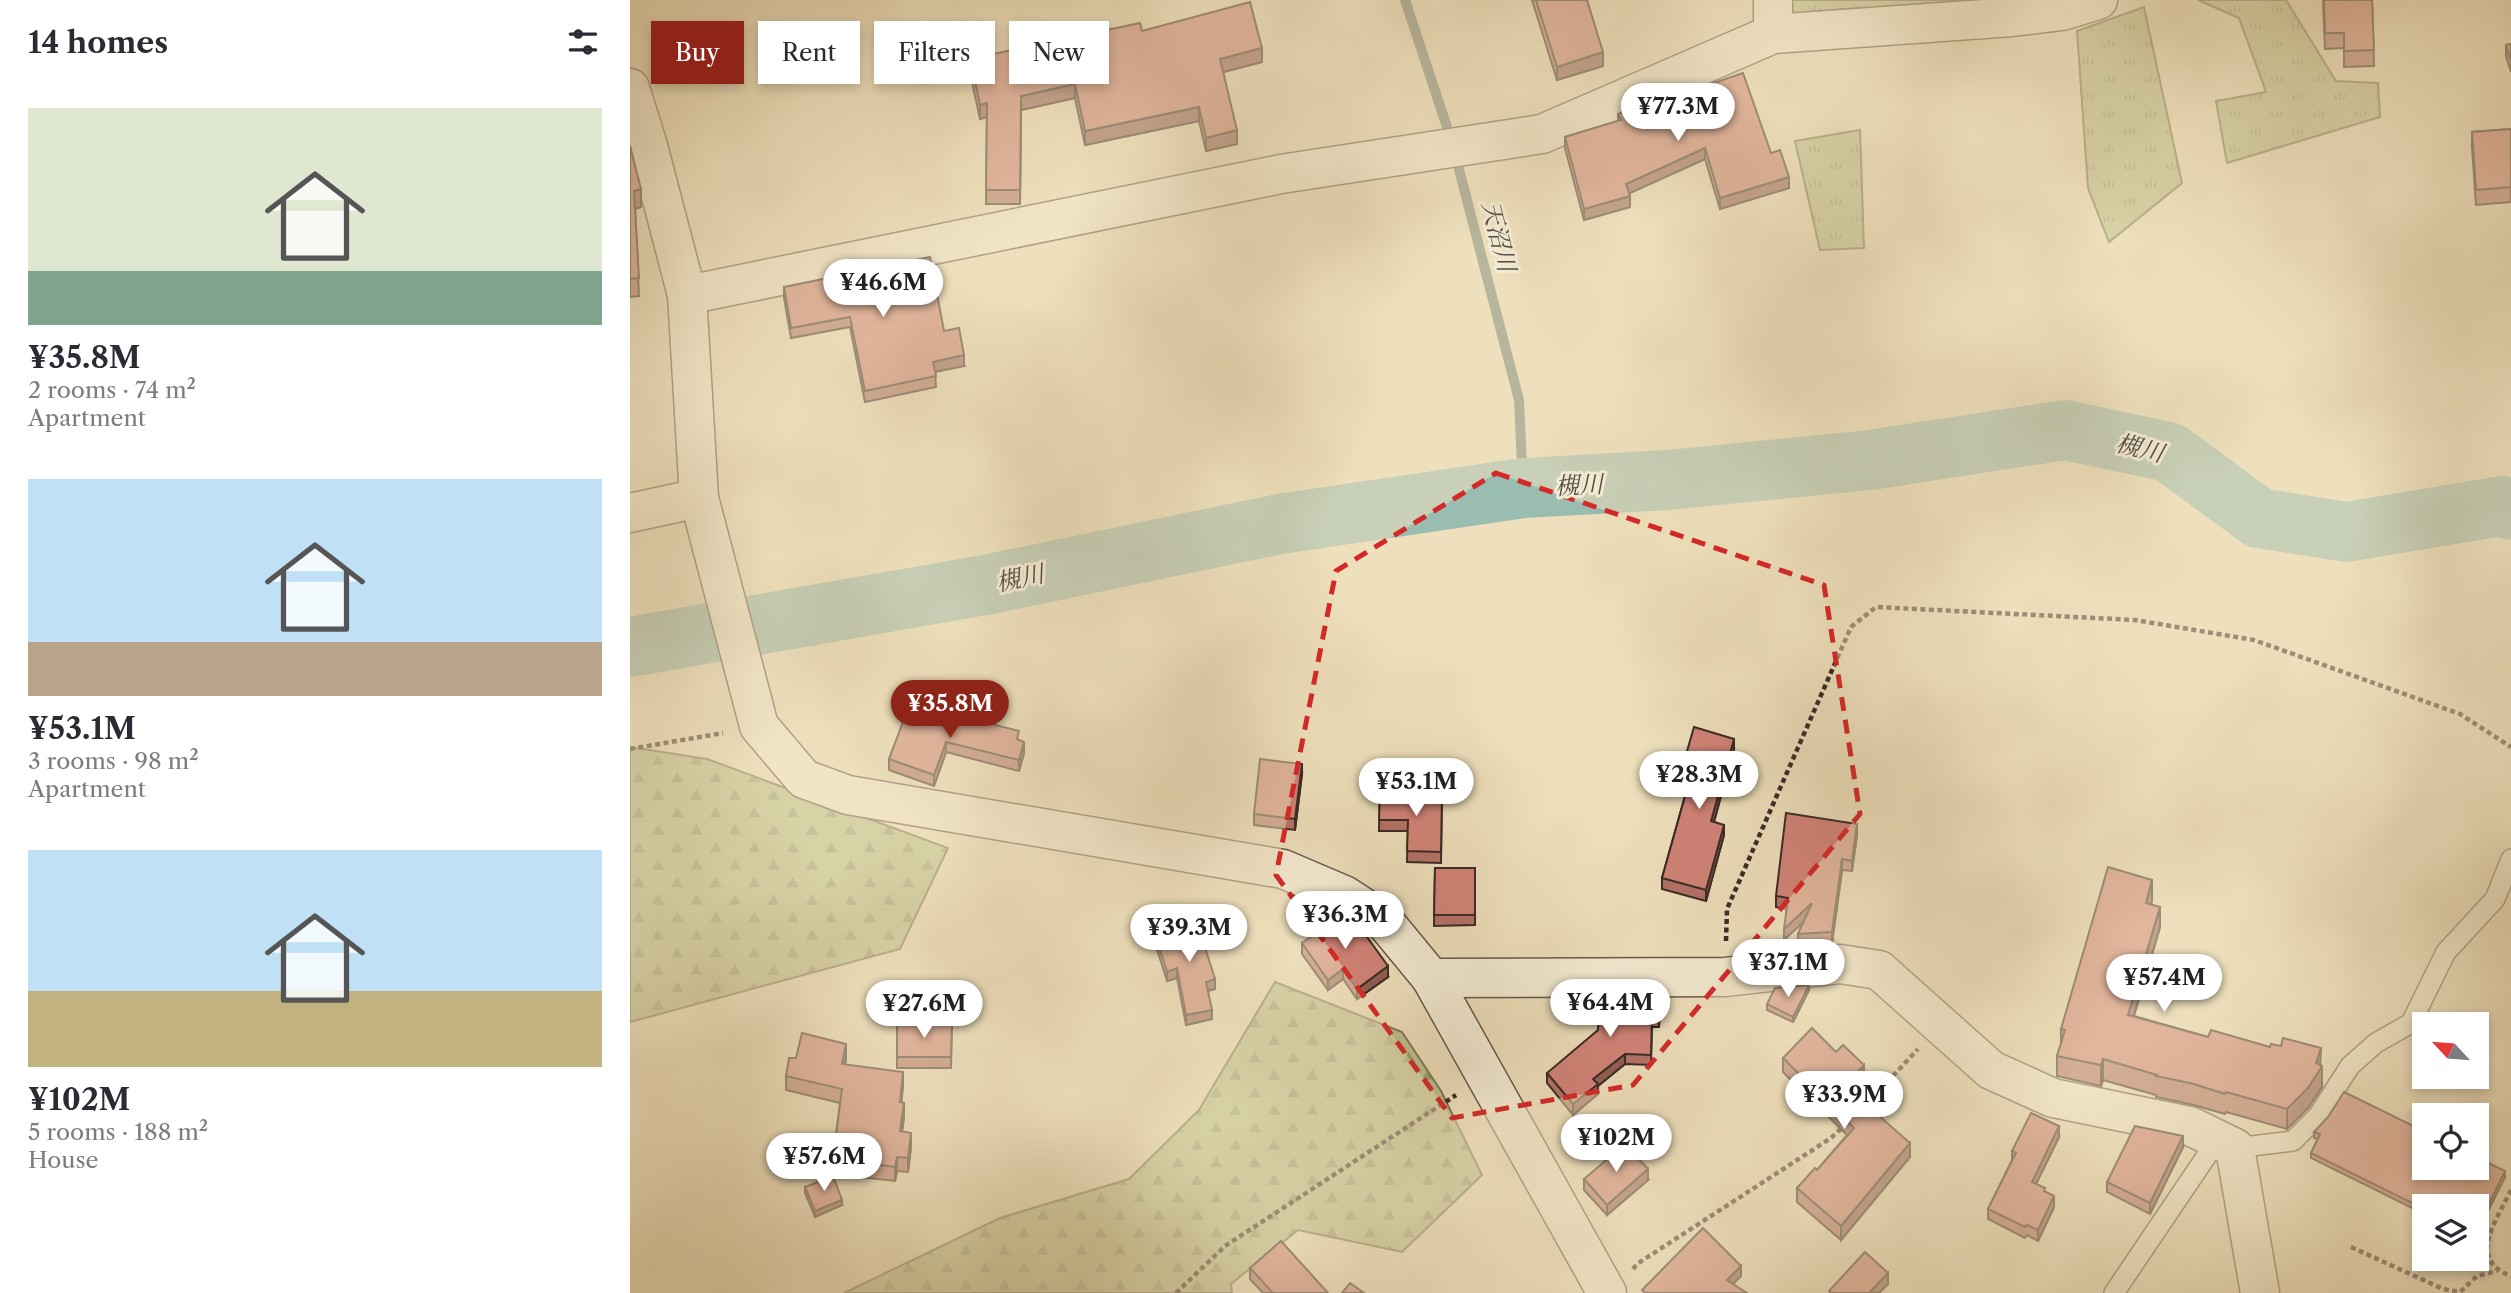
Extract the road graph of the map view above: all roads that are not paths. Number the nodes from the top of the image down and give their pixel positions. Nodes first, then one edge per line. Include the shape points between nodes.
1 (2098, 0) edge
2 (2063, 5) edge
3 (1773, 17) edge
4 (630, 88) edge
5 (639, 147) edge
6 (687, 295) junction
7 (702, 507) junction
8 (630, 513) edge
9 (2511, 859) edge
10 (1431, 978) junction
11 (2227, 1143) junction
12 (1619, 1283) edge
13 (2114, 1293) edge
14 (2260, 1293) edge

1 - 2 street
2 - 3 street via 2012,17
3 - 6 street via 1542,134 1281,174
4 - 5 street
5 - 6 street
6 - 7 street
7 - 8 street
7 - 10 street via 758,721 804,779 848,795 1283,869 1344,895 1384,921
9 - 11 lane via 2495,899 2446,952 2411,1023 2376,1043 2350,1066 2318,1116 2292,1141
10 - 11 street via 1725,977 1840,964 1879,970 1991,1070 2053,1098 2190,1126
10 - 12 street via 1486,1076
11 - 13 lane
11 - 14 street

